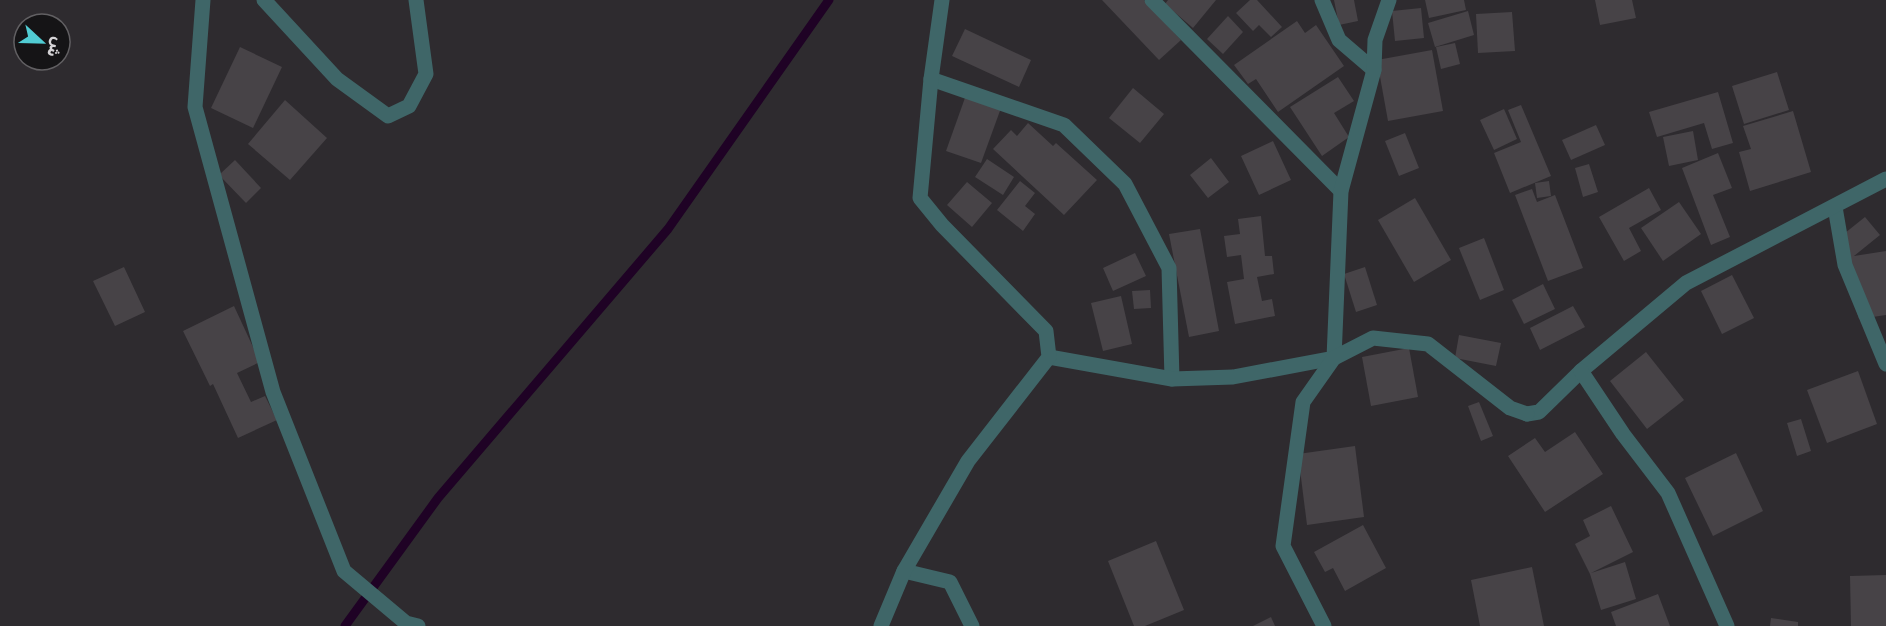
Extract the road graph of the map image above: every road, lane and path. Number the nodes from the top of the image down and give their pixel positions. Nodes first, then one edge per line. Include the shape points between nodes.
1 (203, 0) edge
2 (264, 0) edge
3 (416, 0) edge
4 (942, 0) edge
5 (1152, 0) edge
6 (1322, 0) edge
7 (1389, 0) edge
8 (1374, 70) junction
9 (931, 79) junction
10 (1886, 179) edge
11 (1341, 191) junction
12 (1835, 207) junction
13 (1049, 357) junction
14 (1334, 358) junction
15 (1886, 364) edge
16 (1581, 371) junction
17 (1172, 379) junction
18 (904, 571) junction
19 (418, 626) edge
20 (881, 626) edge
21 (972, 626) edge
22 (1324, 626) edge
23 (1727, 626) edge

1 - 19 street via 195,107 273,392 344,571 406,623
2 - 3 street via 337,79 388,116 409,106 426,74
4 - 9 street
5 - 11 street
6 - 8 street via 1339,40
7 - 8 street via 1375,40
8 - 11 street
9 - 13 street via 921,198 942,225 1046,331
9 - 17 street via 1064,125 1125,184 1169,268
10 - 12 street
11 - 14 street
12 - 15 street via 1845,266
12 - 16 street via 1686,283
13 - 17 street
13 - 18 street via 968,461
14 - 16 street via 1373,338 1428,344 1510,408 1527,414 1539,412
14 - 17 street via 1233,377
14 - 22 street via 1303,402 1283,546
16 - 23 street via 1668,493
18 - 20 street
18 - 21 street via 950,582

